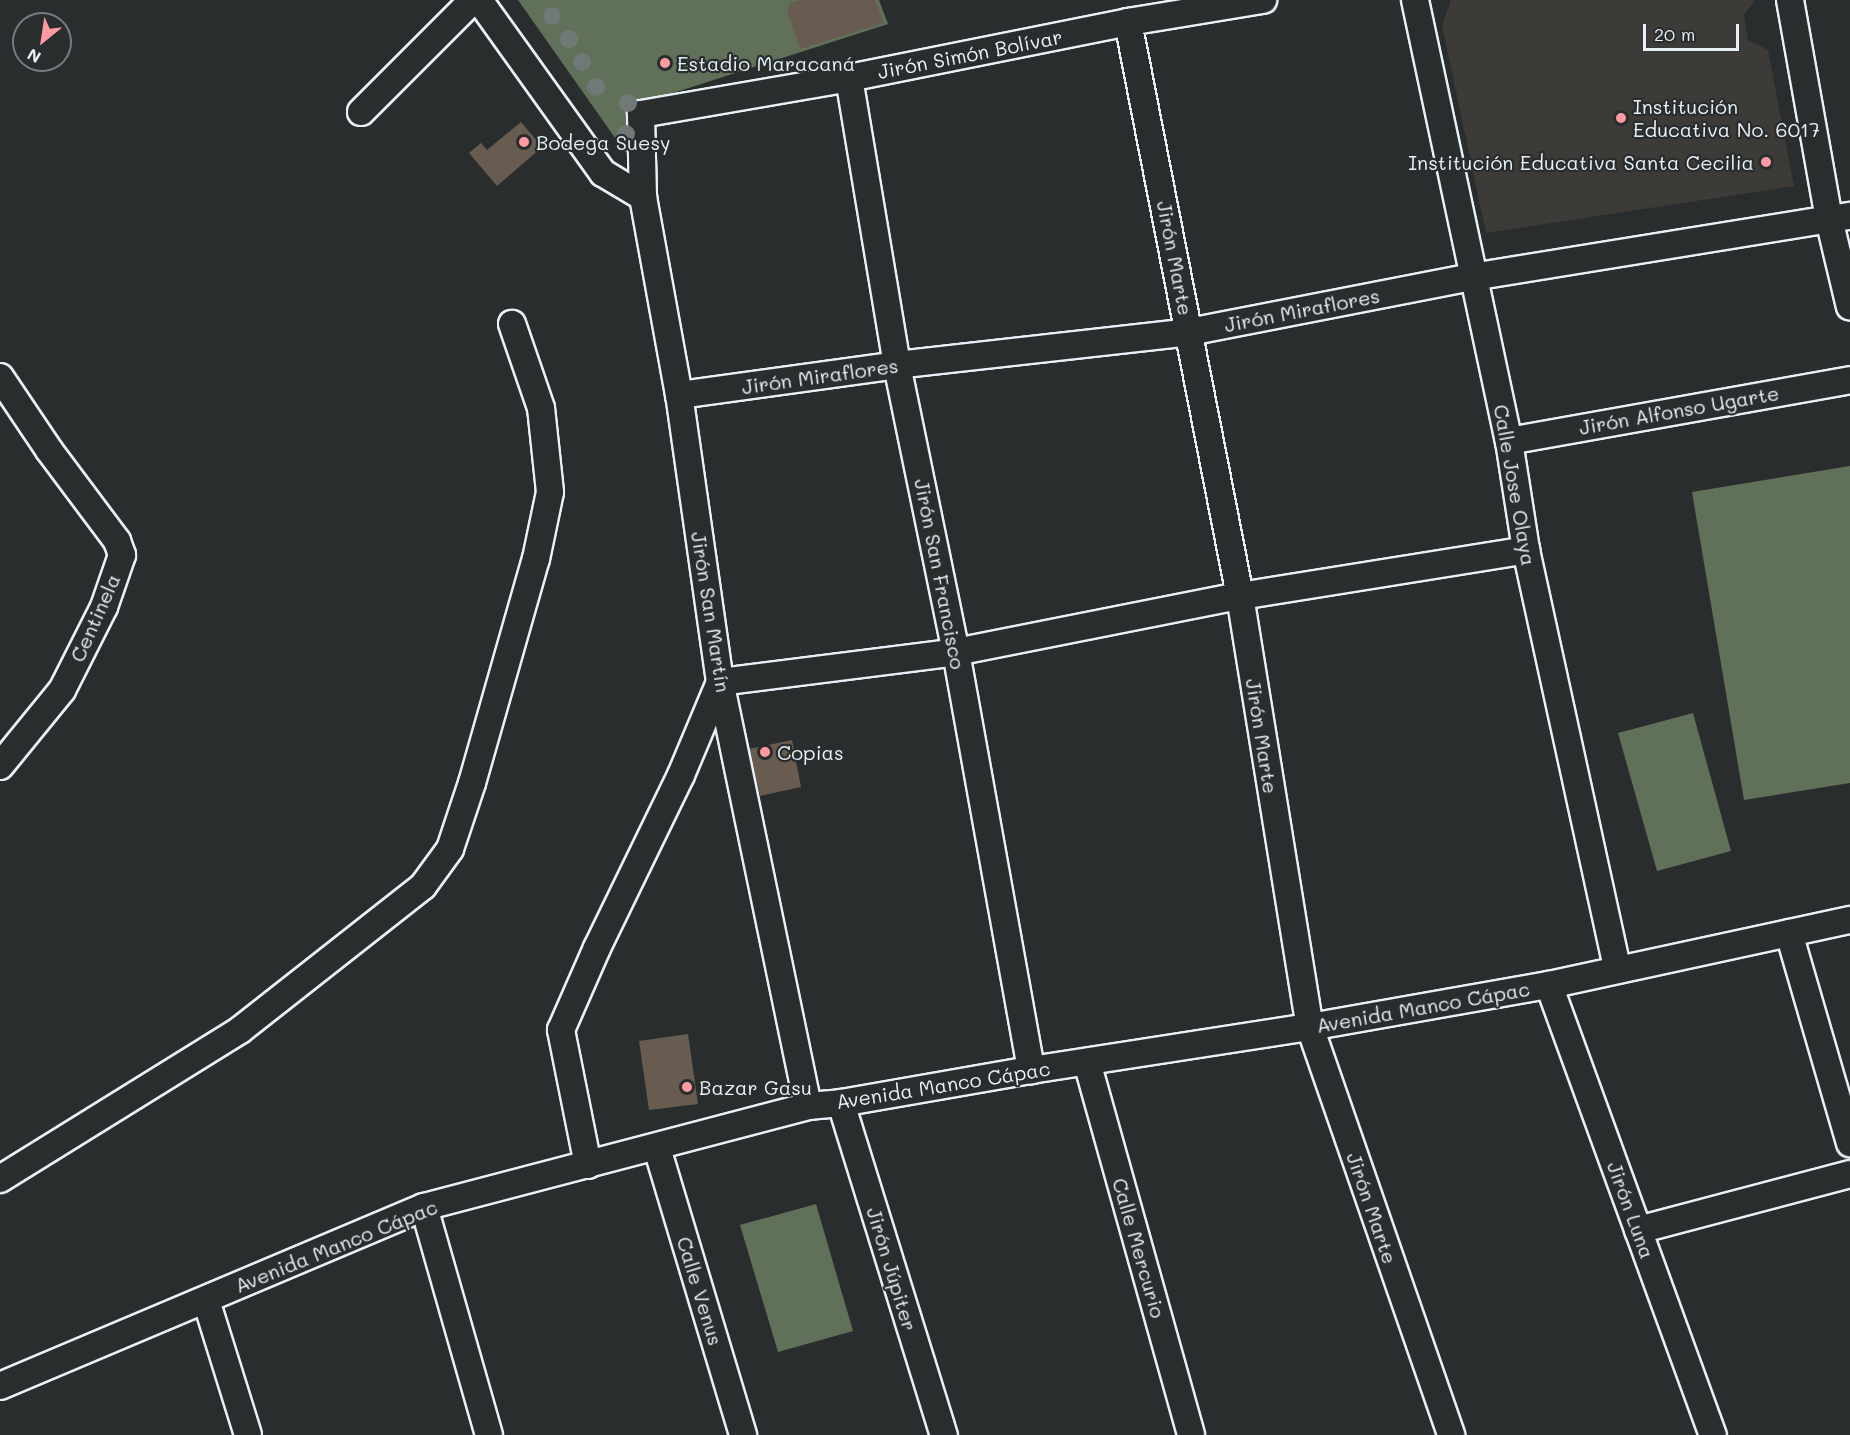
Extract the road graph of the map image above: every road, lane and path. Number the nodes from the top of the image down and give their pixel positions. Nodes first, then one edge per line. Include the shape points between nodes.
1 (473, 0) edge
2 (479, 0) edge
3 (1263, 0) edge
4 (1415, 0) edge
5 (1790, 0) edge
6 (1128, 22) junction
7 (849, 78) junction
8 (361, 112) dead end
9 (641, 114) joint
10 (643, 197) junction
11 (1840, 218) edge
12 (1472, 277) junction
13 (1850, 307) edge
14 (512, 324) dead end
15 (1189, 332) junction
16 (897, 365) junction
17 (0, 377) edge
18 (1850, 380) edge
19 (679, 395) junction
20 (1509, 441) junction
21 (1526, 550) junction
22 (1240, 596) junction
23 (956, 652) junction
24 (720, 682) junction
25 (0, 766) edge
26 (1850, 920) edge
27 (1789, 933) junction
28 (1617, 969) junction
29 (1549, 985) junction
30 (1310, 1027) junction
31 (1087, 1062) junction
32 (1031, 1070) junction
33 (841, 1103) junction
34 (808, 1106) junction
35 (1850, 1143) edge
36 (657, 1148) junction
37 (588, 1165) junction
38 (1850, 1174) edge
39 (0, 1179) edge
40 (424, 1207) junction
41 (1638, 1230) junction
42 (206, 1300) junction
43 (0, 1386) edge
44 (248, 1435) edge
45 (489, 1435) edge
46 (743, 1435) edge
47 (944, 1435) edge
48 (1191, 1435) edge
49 (1451, 1435) edge
50 (1713, 1435) edge

1 - 8 street
2 - 10 street via 603,173
3 - 6 street, Jirón Simón Bolívar
4 - 12 street, Calle Jose Olaya
5 - 11 street
6 - 7 street, Jirón Simón Bolívar
6 - 15 street, Jirón Marte
7 - 9 street, Jirón Simón Bolívar
7 - 16 street, Jirón San Francisco
9 - 10 street, Jirón San Martín
10 - 19 street, Jirón San Martín
11 - 12 street, Jirón Miraflores
11 - 13 street
12 - 15 street, Jirón Miraflores
12 - 20 street, Calle Jose Olaya
14 - 39 street via 541,408 550,492 536,559 450,849 423,886 240,1030
15 - 16 street, Jirón Miraflores
15 - 22 street, Jirón Marte
16 - 19 street, Jirón Miraflores
16 - 23 street, Jirón San Francisco
17 - 25 street, Centinela via 117,541 122,555 104,607 62,690
18 - 20 street, Jirón Alfonso Ugarte
19 - 24 street, Jirón San Martín
20 - 21 street, Calle Jose Olaya
21 - 22 street
21 - 28 street, Calle Jose Olaya
22 - 23 street
22 - 30 street, Jirón Marte
23 - 24 street
23 - 32 street, Jirón San Francisco
24 - 34 street, Jirón San Martín
24 - 37 street via 681,775 561,1030
26 - 27 street, Avenida Manco Cápac
27 - 28 street, Avenida Manco Cápac
27 - 35 street
28 - 29 street, Avenida Manco Cápac
29 - 30 street, Avenida Manco Cápac
29 - 41 street, Jirón Luna
30 - 31 street, Avenida Manco Cápac
30 - 49 street, Jirón Marte
31 - 32 street, Avenida Manco Cápac
31 - 48 street, Calle Mercurio
32 - 33 street, Avenida Manco Cápac
33 - 34 street, Avenida Manco Cápac
33 - 47 street, Jirón Júpiter
34 - 36 street, Avenida Manco Cápac
36 - 37 street, Avenida Manco Cápac
36 - 46 street, Calle Venus
37 - 40 street, Avenida Manco Cápac
38 - 41 street
40 - 42 street, Avenida Manco Cápac
40 - 45 street
41 - 50 street, Jirón Luna
42 - 43 street, Avenida Manco Cápac
42 - 44 street

